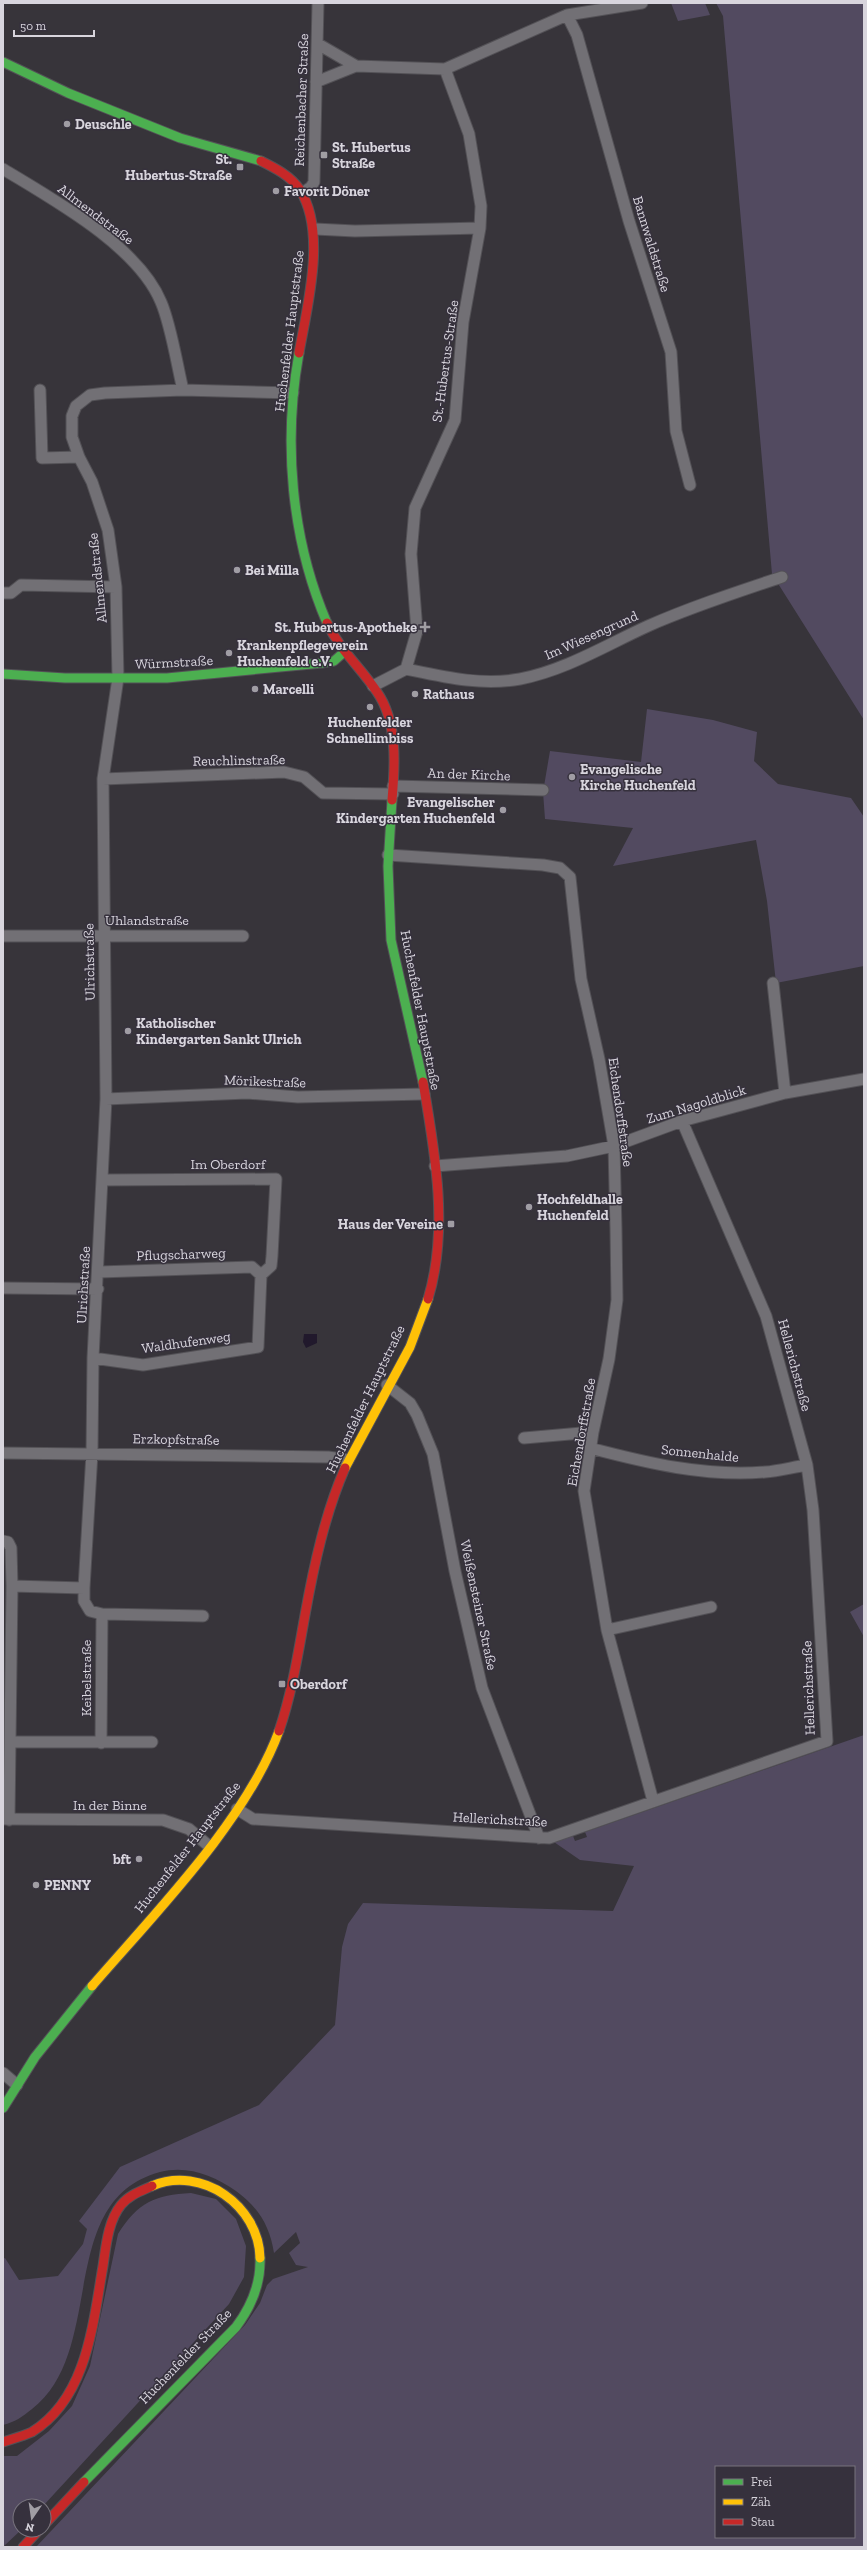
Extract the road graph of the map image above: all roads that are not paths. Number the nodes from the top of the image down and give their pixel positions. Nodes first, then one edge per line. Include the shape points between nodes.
1 (318, 3) edge
2 (642, 3) edge
3 (567, 15) junction
4 (318, 44) junction
5 (3, 62) edge
6 (356, 66) junction
7 (444, 69) junction
8 (316, 82) junction
9 (3, 169) edge
10 (303, 193) junction
11 (480, 228) junction
12 (315, 229) junction
13 (40, 390) dead end
14 (183, 390) junction
15 (293, 393) junction
16 (79, 457) junction
17 (690, 485) dead end
18 (782, 577) dead end
19 (116, 587) junction
20 (3, 593) edge
21 (343, 653) junction
22 (406, 669) junction
23 (3, 674) edge
24 (118, 678) junction
25 (373, 686) junction
26 (103, 779) junction
27 (393, 790) junction
28 (543, 790) dead end
29 (388, 855) junction
30 (103, 935) junction
31 (3, 936) edge
32 (243, 936) dead end
33 (773, 983) dead end
34 (864, 1079) edge
35 (785, 1093) junction
36 (424, 1094) junction
37 (106, 1099) junction
38 (682, 1121) junction
39 (614, 1146) junction
40 (435, 1166) junction
41 (103, 1180) junction
42 (99, 1272) junction
43 (261, 1275) junction
44 (3, 1288) edge
45 (98, 1289) junction
46 (93, 1358) junction
47 (387, 1385) junction
48 (593, 1432) junction
49 (524, 1438) dead end
50 (590, 1448) junction
51 (3, 1453) edge
52 (92, 1453) junction
53 (348, 1460) junction
54 (807, 1465) junction
55 (3, 1541) edge
56 (12, 1586) junction
57 (84, 1588) junction
58 (711, 1607) dead end
59 (102, 1614) junction
60 (202, 1616) dead end
61 (607, 1630) junction
62 (8, 1736) edge
63 (152, 1742) dead end
64 (101, 1743) junction
65 (653, 1802) junction
66 (237, 1808) junction
67 (6, 1819) edge
68 (539, 1838) junction
69 (209, 1846) junction
70 (3, 2073) edge
71 (17, 2085) junction
72 (3, 2108) edge
73 (3, 2442) edge
74 (52, 2517) edge
75 (31, 2538) edge
76 (23, 2547) edge

1 - 4 street, Reichenbacher Straße
2 - 3 street
3 - 7 street
3 - 17 street, Bannwaldstraße via 577,35 629,221 671,352 676,431
4 - 6 street
4 - 8 street, Reichenbacher Straße
5 - 10 main road, Huchenfelder Hauptstraße via 190,142 268,163 285,174
6 - 7 street
6 - 8 street
7 - 11 street, St.-Hubertus-Straße via 469,134 480,206
8 - 10 street, Reichenbacher Straße via 314,182
9 - 14 street, Allmendstraße via 114,243 141,269 161,302
10 - 12 main road, Huchenfelder Hauptstraße
11 - 12 street via 354,231
11 - 22 street, St.-Hubertus-Straße via 464,322 455,420 415,508 411,554 417,631
12 - 15 main road, Huchenfelder Hauptstraße via 314,254
13 - 16 street via 42,458
14 - 15 street, Allmendstraße
14 - 16 street, Allmendstraße via 90,395 76,406 72,416 72,437
15 - 21 main road, Huchenfelder Hauptstraße via 291,480 306,552 327,622
16 - 19 street, Allmendstraße via 92,482 108,530
18 - 22 street, Im Wiesengrund via 649,626 544,673 518,679 469,682
19 - 20 street via 21,585 11,593
19 - 24 street, Allmendstraße
21 - 24 main road, Würmstraße via 334,661 322,663 212,674
21 - 25 main road, Huchenfelder Hauptstraße
22 - 25 street
23 - 24 main road, Würmstraße
24 - 26 street, Ulrichstraße
25 - 27 main road, Huchenfelder Hauptstraße via 387,711 393,751
26 - 27 street, Reuchlinstraße via 284,772 304,777 323,793
26 - 30 street, Ulrichstraße
27 - 28 street, An der Kirche
27 - 29 main road, Huchenfelder Hauptstraße
29 - 36 main road, Huchenfelder Hauptstraße via 389,923 396,971 422,1075
29 - 39 street, Eichendorffstraße via 542,865 560,868 570,876 581,979 600,1059
30 - 31 street, Uhlandstraße
30 - 32 street, Uhlandstraße
30 - 37 street, Ulrichstraße
33 - 35 street
34 - 35 street, Zum Nagoldblick
35 - 38 street, Zum Nagoldblick
36 - 37 street, Mörikestraße via 298,1097 248,1093
36 - 40 main road, Huchenfelder Hauptstraße
37 - 41 street, Ulrichstraße
38 - 39 street, Zum Nagoldblick
38 - 54 street, Hellerichstraße via 766,1316
39 - 40 street, Zum Nagoldblick via 567,1156
39 - 48 street, Eichendorffstraße via 617,1300 610,1359
40 - 47 main road, Huchenfelder Hauptstraße via 440,1219 438,1251 430,1295 404,1359
41 - 42 street, Ulrichstraße
41 - 43 street, Im Oberdorf via 276,1179 271,1266
42 - 43 street, Pflugscharweg via 252,1267
42 - 45 street, Ulrichstraße
43 - 46 street, Waldhufenweg via 258,1347 142,1365
44 - 45 street
45 - 46 street, Ulrichstraße
46 - 52 street, Ulrichstraße
47 - 53 main road, Huchenfelder Hauptstraße
47 - 68 street, Weißensteiner Straße via 410,1403 433,1454 455,1571 482,1688
48 - 49 street
48 - 50 street, Eichendorffstraße
50 - 54 street, Sonnenhalde via 655,1463 712,1471 766,1472
50 - 61 street, Eichendorffstraße via 584,1491
51 - 52 street, Erzkopfstraße
52 - 53 street, Erzkopfstraße via 328,1457
52 - 57 street, Ulrichstraße
53 - 66 main road, Huchenfelder Hauptstraße via 329,1509 313,1575 288,1705 276,1743
54 - 65 street, Hellerichstraße via 813,1510 827,1741
55 - 56 street via 8,1542 11,1548
56 - 57 street
56 - 62 street
57 - 59 street via 84,1601 90,1611
58 - 61 street
59 - 60 street
59 - 64 street, Keibelstraße
61 - 65 street, Eichendorffstraße
62 - 64 street
62 - 67 street
63 - 64 street
65 - 68 street, Hellerichstraße via 549,1838
66 - 68 street, Hellerichstraße via 253,1819
66 - 69 main road, Huchenfelder Hauptstraße
67 - 69 street, In der Binne via 163,1820 189,1829
69 - 71 main road, Huchenfelder Hauptstraße via 32,2061
70 - 71 street
71 - 72 main road
73 - 74 main road, Huchenfelder Straße via 23,2438 54,2416 80,2374 92,2330 109,2233 125,2201 157,2183 176,2180 197,2182 229,2197 248,2216 259,2244 262,2268 250,2308 236,2326
75 - 76 main road

